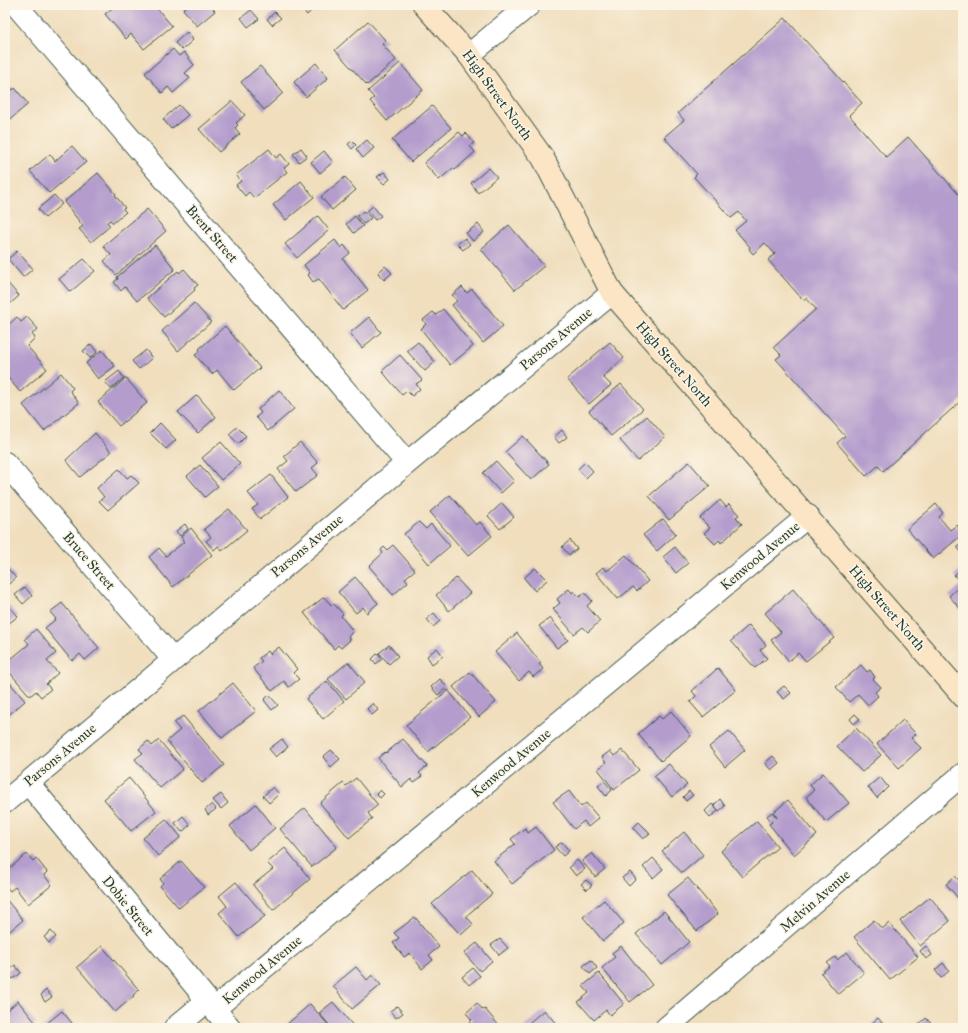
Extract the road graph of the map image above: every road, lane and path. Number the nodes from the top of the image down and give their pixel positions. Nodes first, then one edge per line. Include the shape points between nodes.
1 (16, 5) edge
2 (424, 5) edge
3 (529, 5) edge
4 (469, 55) junction
5 (612, 293) junction
6 (407, 462) junction
7 (5, 463) edge
8 (808, 516) junction
9 (173, 659) junction
10 (963, 696) edge
11 (963, 774) edge
12 (28, 783) junction
13 (5, 802) edge
14 (210, 1005) junction
15 (175, 1028) edge
16 (230, 1028) edge
17 (666, 1028) edge

1 - 6 street, Brent Street
2 - 4 street, High Street North
3 - 4 street
4 - 5 street, High Street North via 543,158
5 - 6 street, Parsons Avenue
5 - 8 street, High Street North
6 - 9 street, Parsons Avenue
7 - 9 street, Bruce Street
8 - 10 street, High Street North
8 - 14 street, Kenwood Avenue
9 - 12 street, Parsons Avenue
11 - 17 street, Melvin Avenue
12 - 13 street, Parsons Avenue
12 - 14 street, Dobie Street
14 - 15 street, Kenwood Avenue
14 - 16 street, Dobie Street

